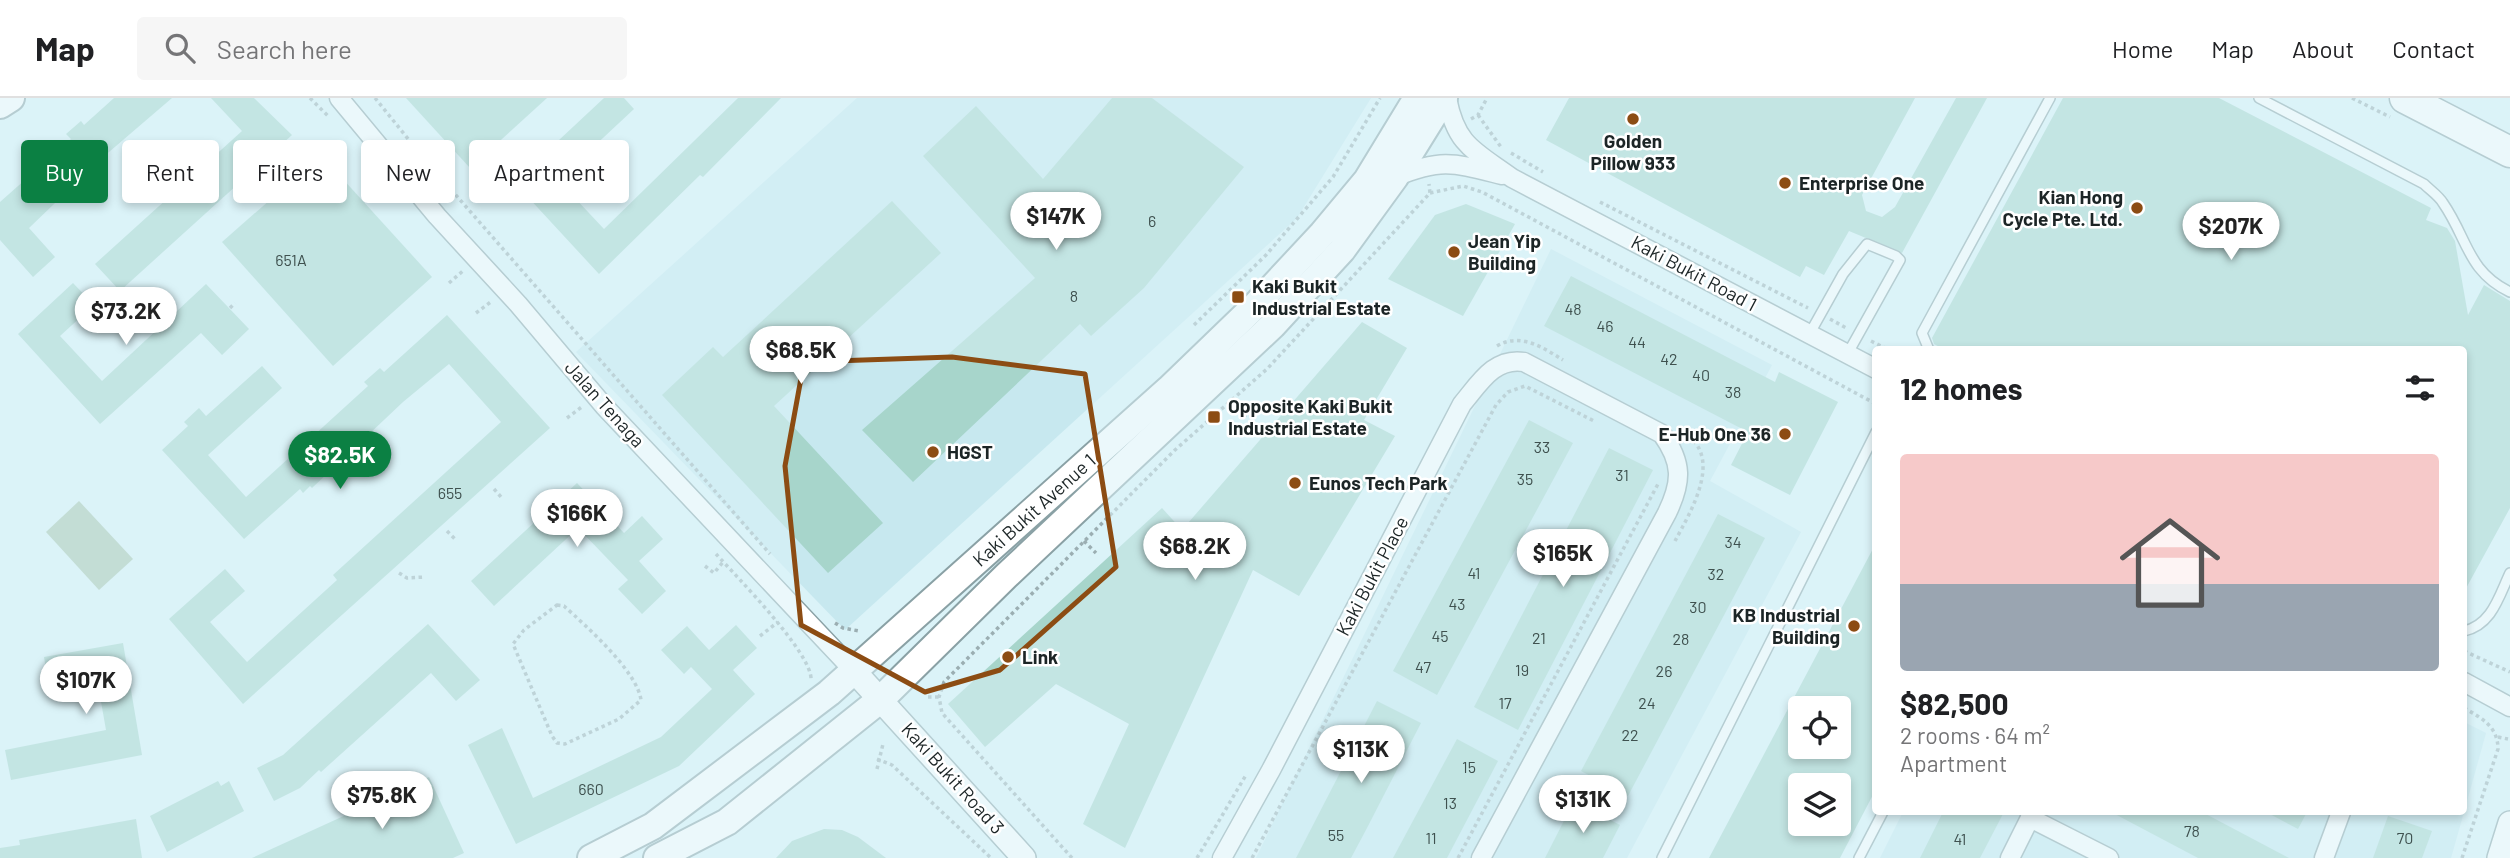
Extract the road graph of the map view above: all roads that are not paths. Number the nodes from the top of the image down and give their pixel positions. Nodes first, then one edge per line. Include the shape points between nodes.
1 (11, 98) edge
2 (340, 98) edge
3 (1417, 98) edge
4 (1446, 98) edge
5 (2050, 98) edge
6 (2259, 98) edge
7 (2405, 98) edge
8 (0, 105) edge
9 (2510, 152) edge
10 (1395, 177) junction
11 (1512, 178) junction
12 (2510, 292) edge
13 (1810, 333) junction
14 (1927, 346) edge
15 (1848, 353) junction
16 (1872, 367) edge
17 (1872, 441) edge
18 (2510, 573) edge
19 (2467, 630) edge
20 (855, 672) junction
21 (2467, 684) edge
22 (881, 699) junction
23 (2510, 707) edge
24 (1881, 815) edge
25 (2032, 815) edge
26 (2340, 815) edge
27 (2510, 823) edge
28 (591, 858) edge
29 (657, 858) edge
30 (1024, 858) edge
31 (1222, 858) edge
32 (1481, 858) edge
33 (1662, 858) edge
34 (1859, 858) edge
35 (2010, 858) edge
36 (2109, 858) edge
37 (2324, 858) edge
38 (2500, 858) edge

1 - 8 main road
2 - 20 street, Jalan Tenaga via 604,406
3 - 20 main road, Kaki Bukit Avenue 1 via 1367,180 1255,306
4 - 10 main road, Kaki Bukit Avenue 1
4 - 11 street, Kaki Bukit Road 1 via 1450,120 1462,141
5 - 14 lane via 1922,333
6 - 12 lane via 2424,184 2443,202 2476,267 2493,284
7 - 9 highway
10 - 11 street, Kaki Bukit Road 1 via 1433,163
10 - 22 main road, Kaki Bukit Avenue 1 via 1342,250 1273,325
11 - 13 street, Kaki Bukit Road 1
13 - 15 street, Kaki Bukit Road 1
13 - 15 lane via 1843,274 1867,244 1896,256 1899,260
15 - 16 street, Kaki Bukit Road 1
17 - 33 lane
18 - 19 lane via 2488,619
20 - 22 street, Jalan Tenaga
20 - 28 main road, Kaki Bukit Avenue 1 via 653,826
21 - 23 street
22 - 29 main road, Kaki Bukit Avenue 1 via 727,822
22 - 30 street, Kaki Bukit Road 3
24 - 34 lane
25 - 35 street
25 - 36 street
26 - 37 street
27 - 38 street
31 - 32 street, Kaki Bukit Place via 1462,404 1487,374 1502,363 1515,361 1662,434 1674,450 1681,476 1667,513

